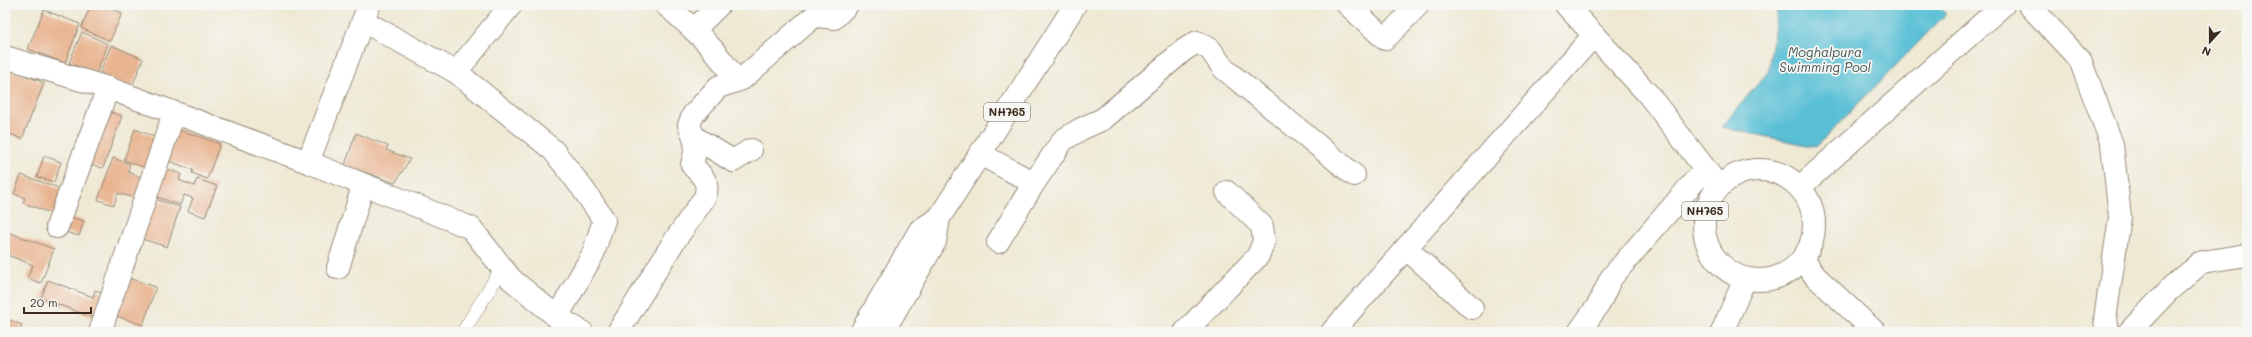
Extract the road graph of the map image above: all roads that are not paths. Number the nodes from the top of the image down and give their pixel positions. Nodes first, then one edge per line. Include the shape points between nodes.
1 (511, 5) edge
2 (666, 5) edge
3 (719, 5) edge
4 (847, 5) edge
5 (1075, 5) edge
6 (1348, 5) edge
7 (1418, 5) edge
8 (1566, 5) edge
9 (2003, 5) edge
10 (2029, 5) edge
11 (366, 13) edge
12 (694, 30) junction
13 (1594, 35) junction
14 (5, 57) edge
15 (456, 72) junction
16 (736, 81) junction
17 (108, 88) junction
18 (174, 113) junction
19 (694, 137) junction
20 (751, 150) dead end
21 (980, 154) junction
22 (308, 162) junction
23 (1705, 169) junction
24 (1354, 175) dead end
25 (1034, 183) junction
26 (363, 186) junction
27 (1719, 187) junction
28 (1800, 187) junction
29 (1227, 192) dead end
30 (939, 218) junction
31 (57, 228) dead end
32 (998, 242) dead end
33 (1406, 248) junction
34 (2247, 256) edge
35 (1804, 259) junction
36 (338, 268) dead end
37 (502, 268) junction
38 (1745, 279) junction
39 (1472, 308) dead end
40 (557, 317) junction
41 (100, 332) edge
42 (463, 332) edge
43 (582, 332) edge
44 (618, 332) edge
45 (861, 332) edge
46 (883, 332) edge
47 (1185, 332) edge
48 (1332, 332) edge
49 (1579, 332) edge
50 (1722, 332) edge
51 (1875, 332) edge
52 (2108, 332) edge
53 (2129, 332) edge

1 - 15 main road
2 - 12 main road
3 - 12 main road
4 - 16 main road via 834,18 812,17 742,80
5 - 21 main road, NH765
6 - 7 main road via 1385,39
8 - 13 main road, NH765
9 - 28 main road
10 - 52 main road via 2080,60 2112,144 2120,218 2105,320
11 - 15 main road
11 - 22 main road
12 - 16 main road via 725,62
13 - 23 main road, NH765 via 1648,94
13 - 33 main road
14 - 17 main road
15 - 40 main road via 553,150 604,220 593,254
16 - 19 main road via 718,87 693,115 689,125
17 - 18 main road
17 - 31 main road
18 - 22 main road
18 - 41 main road
19 - 20 main road via 733,161
19 - 44 main road via 696,148 692,165 706,181 708,188 705,197
21 - 25 main road
21 - 30 main road, NH765
22 - 26 main road
23 - 27 main road, NH765
23 - 49 main road via 1611,278 1599,304
24 - 25 main road via 1223,68 1210,49 1197,42 1184,50 1103,119 1063,140
25 - 32 main road
26 - 36 main road
26 - 37 main road via 471,228
27 - 28 main road, NH765 via 1731,177 1752,170 1773,171
27 - 38 main road, NH765 via 1705,211 1703,233 1710,253 1725,270
28 - 35 main road, NH765 via 1808,197 1814,218 1813,240
29 - 47 main road via 1262,226 1264,241 1258,256
30 - 45 main road, NH765 via 920,230
30 - 46 main road, NH765 via 935,242
33 - 39 main road
33 - 48 main road
34 - 53 main road via 2202,262 2169,290
35 - 38 main road, NH765 via 1787,274 1767,281
35 - 51 main road via 1815,276
37 - 40 main road via 511,280
37 - 42 lane
38 - 50 main road
40 - 43 main road

